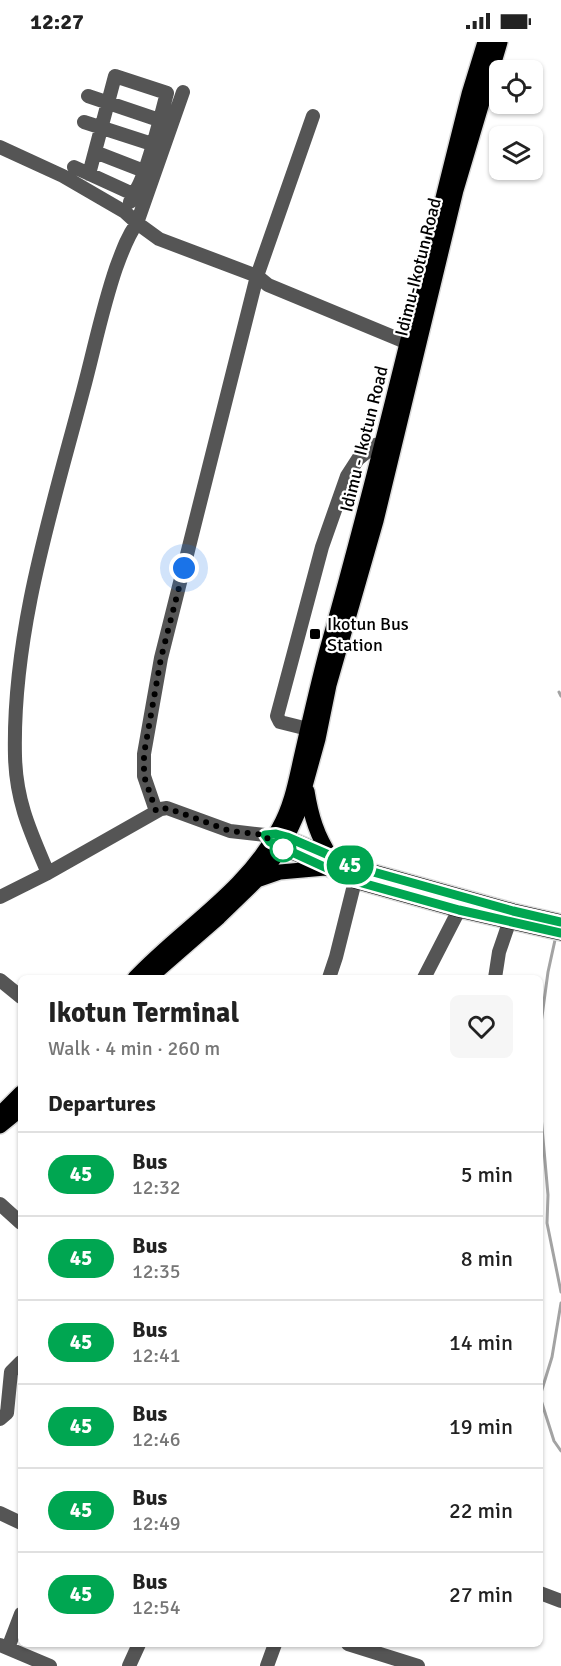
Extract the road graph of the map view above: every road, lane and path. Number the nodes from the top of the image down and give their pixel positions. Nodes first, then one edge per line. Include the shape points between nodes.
1 (485, 42) edge
2 (500, 42) edge
3 (183, 92) dead end
4 (88, 96) dead end
5 (108, 103) junction
6 (313, 116) dead end
7 (159, 120) junction
8 (84, 122) dead end
9 (101, 128) junction
10 (152, 144) junction
11 (0, 147) edge
12 (95, 152) junction
13 (74, 167) dead end
14 (144, 171) junction
15 (89, 174) junction
16 (133, 194) junction
17 (125, 212) junction
18 (137, 223) junction
19 (257, 276) junction
20 (421, 314) junction
21 (408, 343) junction
22 (384, 443) junction
23 (308, 729) junction
24 (306, 785) junction
25 (156, 811) junction
26 (276, 839) junction
27 (328, 863) junction
28 (48, 873) junction
29 (257, 880) junction
30 (355, 881) junction
31 (0, 897) edge
32 (459, 910) junction
33 (510, 920) junction
34 (561, 922) edge
35 (561, 933) edge
36 (138, 975) edge
37 (152, 975) edge
38 (330, 975) edge
39 (426, 975) edge
40 (495, 975) edge
41 (0, 980) edge
42 (18, 995) edge
43 (18, 1096) edge
44 (18, 1113) edge
45 (0, 1114) edge
46 (0, 1126) edge
47 (0, 1204) edge
48 (18, 1220) edge
49 (18, 1365) edge
50 (3, 1416) edge
51 (0, 1513) edge
52 (18, 1522) edge
53 (543, 1594) edge
54 (561, 1601) edge
55 (18, 1620) edge
56 (4, 1647) edge
57 (138, 1647) edge
58 (274, 1647) edge
59 (358, 1647) edge
60 (50, 1666) edge
61 (129, 1666) edge
62 (267, 1666) edge
63 (418, 1666) edge

1 - 20 main road, Idimu - Ikotun Road via 467,104
2 - 20 main road, Idimu-Ikotun Road
3 - 18 street
4 - 5 street
5 - 7 street
5 - 7 street via 115,76 167,93
5 - 9 street
6 - 19 street
7 - 10 street
8 - 9 street
9 - 10 street
9 - 12 street
10 - 14 street
11 - 17 street via 63,176
12 - 14 street
12 - 15 street
13 - 15 street
14 - 16 street
15 - 16 street
16 - 17 street
17 - 18 street
18 - 19 street via 159,239
18 - 28 street via 128,235 106,298 48,517 24,641 15,759 22,811
19 - 21 street via 268,285
19 - 25 street via 161,658 144,754 144,776
20 - 21 main road, Idimu - Ikotun Road
20 - 24 main road, Idimu-Ikotun Road via 376,521 329,685
21 - 22 main road, Idimu - Ikotun Road
22 - 23 main road, Idimu - Ikotun Road
22 - 23 street via 375,445 358,459 347,476 322,547 277,716 280,722
23 - 26 main road, Idimu - Ikotun Road via 293,795
24 - 26 main road, Idimu-Ikotun Road via 297,815
24 - 27 main road via 310,816
25 - 26 street via 167,808 230,831
25 - 28 street
26 - 27 main road
26 - 29 main road
26 - 36 main road via 233,890
27 - 29 main road
27 - 30 main road
27 - 34 main road
28 - 31 street
29 - 37 main road
30 - 32 main road
30 - 38 street
32 - 33 main road
32 - 39 street
33 - 35 main road
33 - 40 street
41 - 42 street
43 - 45 main road
44 - 46 main road
47 - 48 street
49 - 50 street via 11,1372
51 - 52 street
53 - 54 street
55 - 56 street
56 - 60 street
57 - 61 street
58 - 62 street
59 - 63 street

